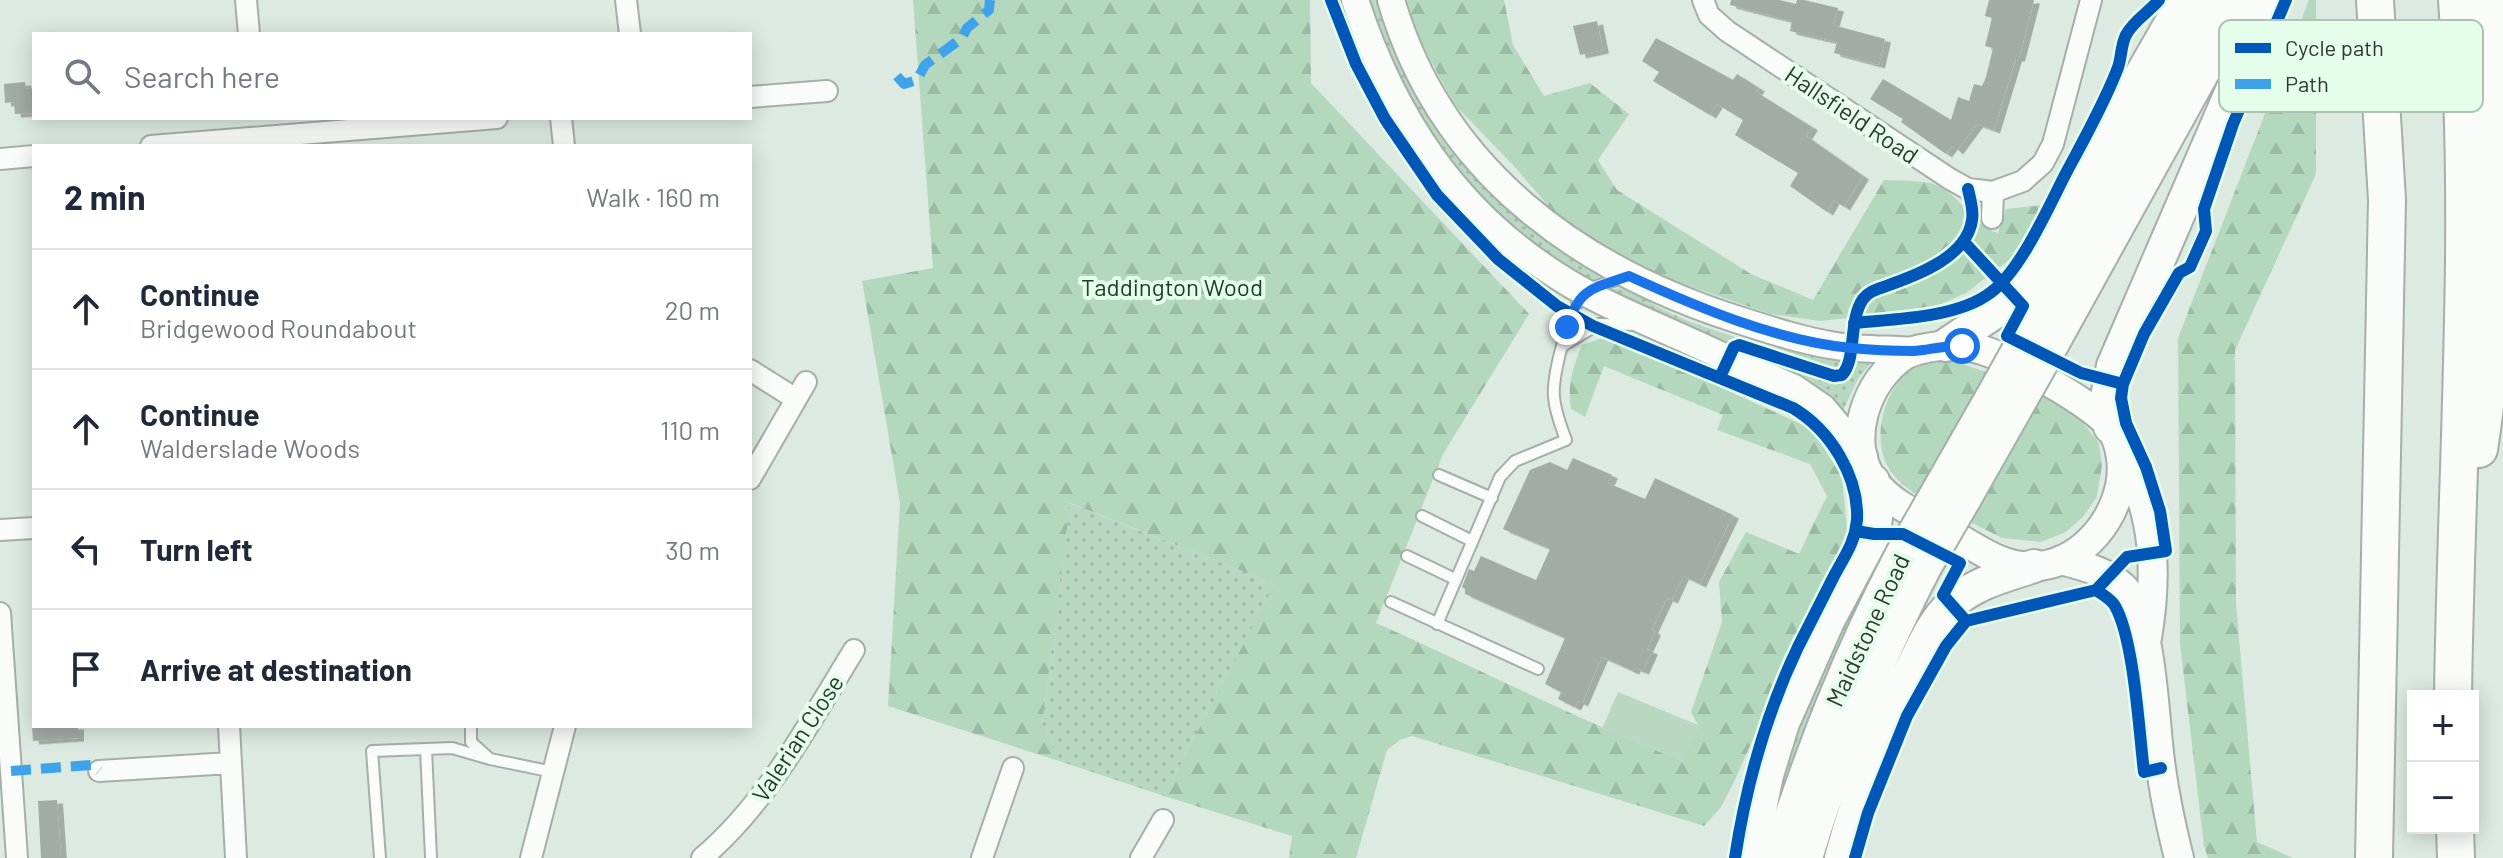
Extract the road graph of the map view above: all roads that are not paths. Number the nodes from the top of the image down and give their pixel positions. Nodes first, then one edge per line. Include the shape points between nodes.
1 (246, 0) edge
2 (626, 0) edge
3 (1355, 0) edge
4 (1391, 0) edge
5 (1703, 0) edge
6 (2091, 0) edge
7 (2184, 0) edge
8 (2213, 0) edge
9 (2243, 0) edge
10 (2271, 0) edge
11 (2375, 0) edge
12 (2457, 0) edge
13 (2487, 0) edge
14 (2231, 20) edge
15 (2262, 20) edge
16 (2376, 20) edge
17 (2458, 20) edge
18 (249, 32) edge
19 (630, 32) edge
20 (2219, 40) edge
21 (827, 91) dead end
22 (752, 97) edge
23 (2223, 112) edge
24 (2382, 112) edge
25 (2464, 112) edge
26 (484, 120) edge
27 (561, 120) edge
28 (260, 127) edge
29 (382, 136) edge
30 (162, 144) edge
31 (564, 144) edge
32 (32, 156) edge
33 (0, 159) edge
34 (1993, 192) junction
35 (1992, 218) dead end
36 (1629, 276) junction
37 (1584, 293) junction
38 (1654, 325) junction
39 (2042, 336) junction
40 (1564, 345) junction
41 (1946, 345) junction
42 (1915, 351) junction
43 (752, 371) edge
44 (2110, 427) junction
45 (2122, 458) junction
46 (1869, 469) junction
47 (1439, 475) dead end
48 (752, 476) edge
49 (1492, 498) junction
50 (1422, 516) dead end
51 (32, 528) edge
52 (0, 530) edge
53 (1472, 541) junction
54 (1407, 556) dead end
55 (1914, 561) junction
56 (2047, 563) junction
57 (1455, 579) junction
58 (2454, 600) junction
59 (1391, 602) dead end
60 (0, 613) edge
61 (1437, 624) junction
62 (2146, 641) junction
63 (854, 650) dead end
64 (1538, 669) dead end
65 (2453, 690) edge
66 (4, 715) edge
67 (229, 728) edge
68 (471, 728) edge
69 (564, 728) edge
70 (426, 749) junction
71 (490, 759) junction
72 (231, 763) junction
73 (1013, 768) dead end
74 (99, 771) dead end
75 (553, 772) junction
76 (1163, 820) dead end
77 (2455, 834) edge
78 (431, 857) edge
79 (17, 858) edge
80 (236, 858) edge
81 (380, 858) edge
82 (531, 858) edge
83 (702, 858) edge
84 (982, 858) edge
85 (1141, 858) edge
86 (1750, 858) edge
87 (1777, 858) edge
88 (1806, 858) edge
89 (1841, 858) edge
90 (2179, 858) edge
91 (2374, 858) edge
92 (2456, 858) edge

1 - 18 street
2 - 19 street
3 - 37 street via 1403,116 1444,173 1514,244
4 - 36 street via 1431,92 1469,149 1551,230
5 - 34 street, Hallsfield Road via 1709,15 1727,31 1924,162 1968,189
6 - 34 street via 2053,146 2038,169
7 - 41 main road via 2022,283 2001,308
8 - 39 main road
9 - 14 main road
10 - 15 main road
11 - 16 highway
12 - 17 highway
13 - 58 highway via 2494,164 2487,398
20 - 39 main road
21 - 22 street
23 - 44 main road via 2113,366 2107,397
24 - 91 highway via 2387,200
25 - 58 highway via 2464,324
26 - 29 street
27 - 31 street
28 - 29 street
28 - 30 street
32 - 33 street
34 - 35 street
36 - 37 lane
36 - 42 street via 1689,303 1785,335 1850,348
37 - 38 street
37 - 40 lane via 1571,315
38 - 40 lane via 1599,324
38 - 46 street via 1810,398 1837,423
39 - 55 main road, Maidstone Road, bridge
40 - 49 lane via 1554,391 1566,440 1515,461 1500,477
41 - 42 main road
41 - 44 main road via 1995,355 2076,398
42 - 46 main road via 1890,368 1869,397 1862,424
43 - 48 street via 801,390
44 - 45 main road
45 - 56 main road via 2120,487 2104,527 2087,545
45 - 62 main road via 2132,473 2152,540 2153,602
46 - 56 main road via 1896,502 1982,550 2005,562
46 - 86 main road via 1874,534 1783,723
47 - 49 lane
49 - 53 lane
50 - 53 lane
51 - 52 street
53 - 57 lane
54 - 57 lane
55 - 87 main road, Maidstone Road via 1867,621 1831,702
55 - 88 main road
56 - 62 main road via 2101,572 2125,589
56 - 89 main road via 1987,581 1951,605 1937,622 1881,736
57 - 61 lane
58 - 65 highway
59 - 61 lane
60 - 66 street
61 - 64 lane
62 - 90 main road via 2161,768
63 - 83 street, Valerian Close via 779,772 749,812
66 - 79 street
67 - 72 street
68 - 71 lane via 471,742
69 - 75 street
70 - 71 lane via 452,748
70 - 78 lane
70 - 81 lane via 372,751
71 - 75 lane
72 - 74 street
72 - 80 street
73 - 84 street
75 - 82 street
76 - 85 street
77 - 92 highway

